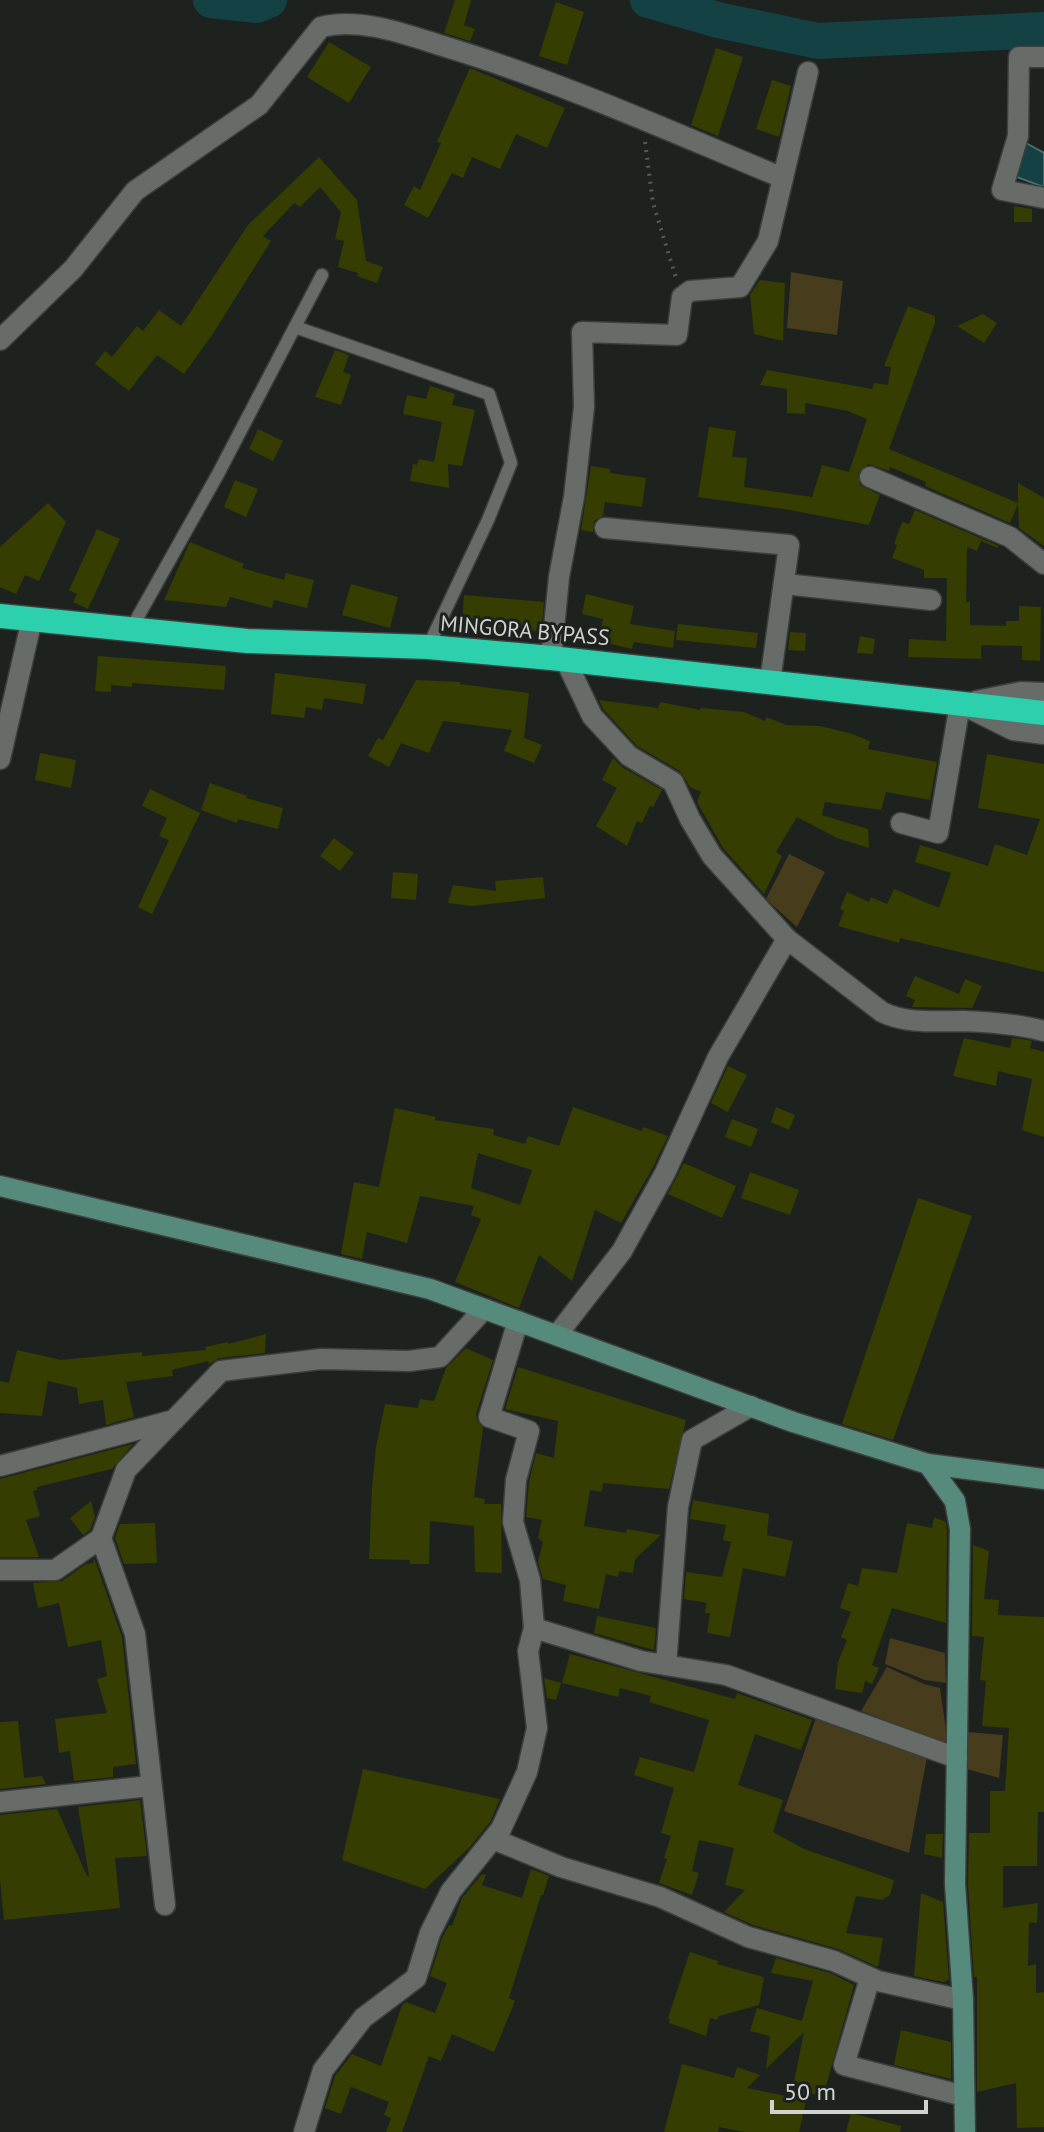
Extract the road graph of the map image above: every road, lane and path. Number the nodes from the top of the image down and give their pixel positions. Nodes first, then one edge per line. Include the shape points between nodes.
1 (1044, 57) edge
2 (808, 72) dead end
3 (642, 120) junction
4 (783, 178) junction
5 (1044, 198) edge
6 (322, 275) dead end
7 (682, 297) junction
8 (295, 327) junction
9 (0, 340) edge
10 (870, 477) dead end
11 (605, 528) dead end
12 (1044, 564) edge
13 (785, 584) junction
14 (931, 600) dead end
15 (0, 616) edge
16 (32, 619) junction
17 (131, 629) junction
18 (428, 647) junction
19 (558, 658) junction
20 (770, 682) junction
21 (1044, 693) edge
22 (960, 704) junction
23 (1044, 713) edge
24 (1044, 734) edge
25 (0, 759) edge
26 (901, 823) dead end
27 (787, 939) junction
28 (1044, 1031) edge
29 (0, 1186) edge
30 (484, 1309) junction
31 (518, 1321) junction
32 (557, 1335) junction
33 (751, 1406) junction
34 (174, 1420) junction
35 (928, 1464) junction
36 (0, 1466) edge
37 (1044, 1479) edge
38 (101, 1538) junction
39 (0, 1570) edge
40 (534, 1628) junction
41 (666, 1665) junction
42 (957, 1758) junction
43 (150, 1786) junction
44 (0, 1802) edge
45 (493, 1839) junction
46 (165, 1905) dead end
47 (870, 1978) junction
48 (963, 2000) junction
49 (964, 2096) junction
50 (304, 2132) edge
51 (965, 2132) edge

1 - 5 street via 1019,57 1018,136 1002,190
2 - 4 street
3 - 4 street
3 - 7 path via 653,203
3 - 9 street via 483,58 391,30 321,27 259,105 135,191 73,269
4 - 7 street via 768,241 740,287 690,291
6 - 8 lane
7 - 19 street via 677,335 582,332 584,407 559,577
8 - 17 lane
8 - 18 lane via 489,394 511,463
10 - 12 street via 1010,537
11 - 13 street via 789,545
13 - 14 street
13 - 20 street
15 - 16 highway, MINGORA BYPASS
16 - 17 highway, MINGORA BYPASS
16 - 25 street
17 - 18 highway, MINGORA BYPASS via 247,641
18 - 19 highway, MINGORA BYPASS
19 - 20 highway, MINGORA BYPASS
19 - 27 street via 592,716 629,756 673,782 712,856
20 - 22 highway, MINGORA BYPASS
21 - 22 street
22 - 23 highway, MINGORA BYPASS
22 - 24 street via 1013,730
22 - 26 street via 938,833
27 - 28 street via 898,1020 972,1021
27 - 32 street via 718,1057 622,1251
29 - 30 main road via 430,1289
30 - 31 main road
30 - 34 street via 440,1357 321,1359 221,1371
31 - 32 main road
31 - 40 street via 489,1417 529,1431 516,1480 513,1522 530,1580
32 - 33 main road
33 - 35 main road
33 - 41 street via 692,1440 678,1507
34 - 36 street
34 - 38 street via 126,1470
35 - 37 main road
35 - 42 main road via 955,1501 960,1529
38 - 39 street via 55,1570
38 - 43 street via 135,1634
40 - 41 street
40 - 45 street via 528,1651 537,1728 527,1772
41 - 42 street via 726,1675
42 - 48 main road via 955,1884
43 - 44 street
43 - 46 street
45 - 47 street
45 - 50 street via 451,1891 416,1978 363,2018 323,2070
47 - 48 street
47 - 49 street via 844,2065
48 - 49 main road
49 - 51 main road

